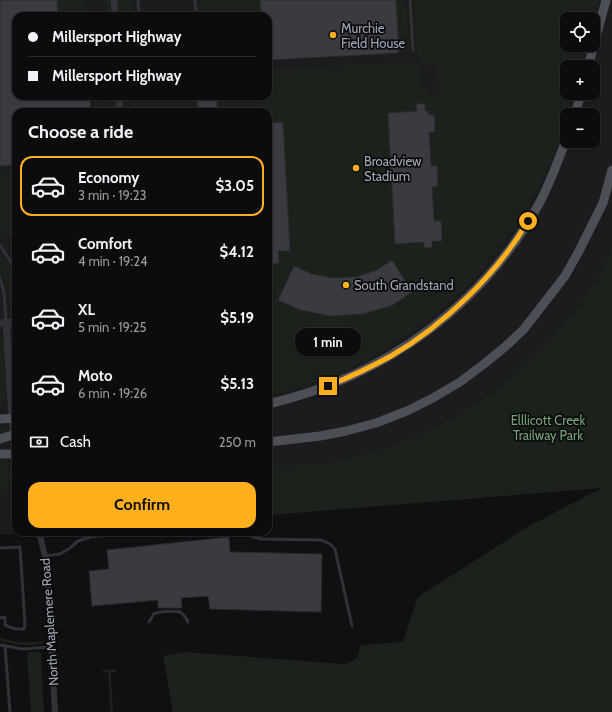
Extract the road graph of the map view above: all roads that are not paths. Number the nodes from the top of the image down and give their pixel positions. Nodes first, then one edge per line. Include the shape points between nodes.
1 (114, 0) edge
2 (138, 0) edge
3 (196, 0) edge
4 (410, 0) edge
5 (606, 0) edge
6 (115, 12) edge
7 (139, 12) edge
8 (196, 12) edge
9 (413, 50) dead end
10 (590, 60) edge
11 (563, 148) edge
12 (612, 170) edge
13 (0, 245) edge
14 (12, 265) edge
15 (0, 278) edge
16 (3, 322) edge
17 (12, 401) edge
18 (272, 403) edge
19 (12, 418) edge
20 (0, 419) edge
21 (12, 435) edge
22 (0, 439) edge
23 (272, 442) edge
24 (12, 452) edge
25 (0, 454) edge
26 (40, 536) edge
27 (100, 536) edge
28 (251, 536) edge
29 (0, 548) edge
30 (45, 556) junction
31 (0, 618) edge
32 (150, 622) dead end
33 (188, 622) dead end
34 (352, 626) dead end
35 (0, 645) edge
36 (5, 646) junction
37 (52, 647) junction
38 (10, 712) edge
39 (55, 712) edge

1 - 6 street
2 - 7 lane
3 - 8 lane
4 - 9 lane
5 - 10 main road
11 - 18 main road via 540,201 523,231 475,290 444,319 392,356 362,371 328,386
12 - 23 main road via 603,203 565,276 524,328 484,364 433,398 376,423 320,436
13 - 14 lane
15 - 16 lane via 4,292
16 - 17 street
19 - 20 main road
21 - 22 main road
24 - 25 main road
26 - 30 street, North Maplemere Road
27 - 30 lane via 78,541 60,554
28 - 34 lane via 262,539 321,540 330,544 335,549
29 - 31 lane via 20,547 24,629 11,628 5,625 5,617
30 - 37 street, North Maplemere Road
32 - 33 lane via 152,616 159,612 179,612
35 - 36 lane
36 - 37 lane via 22,649
36 - 38 lane
37 - 39 street, North Maplemere Road

